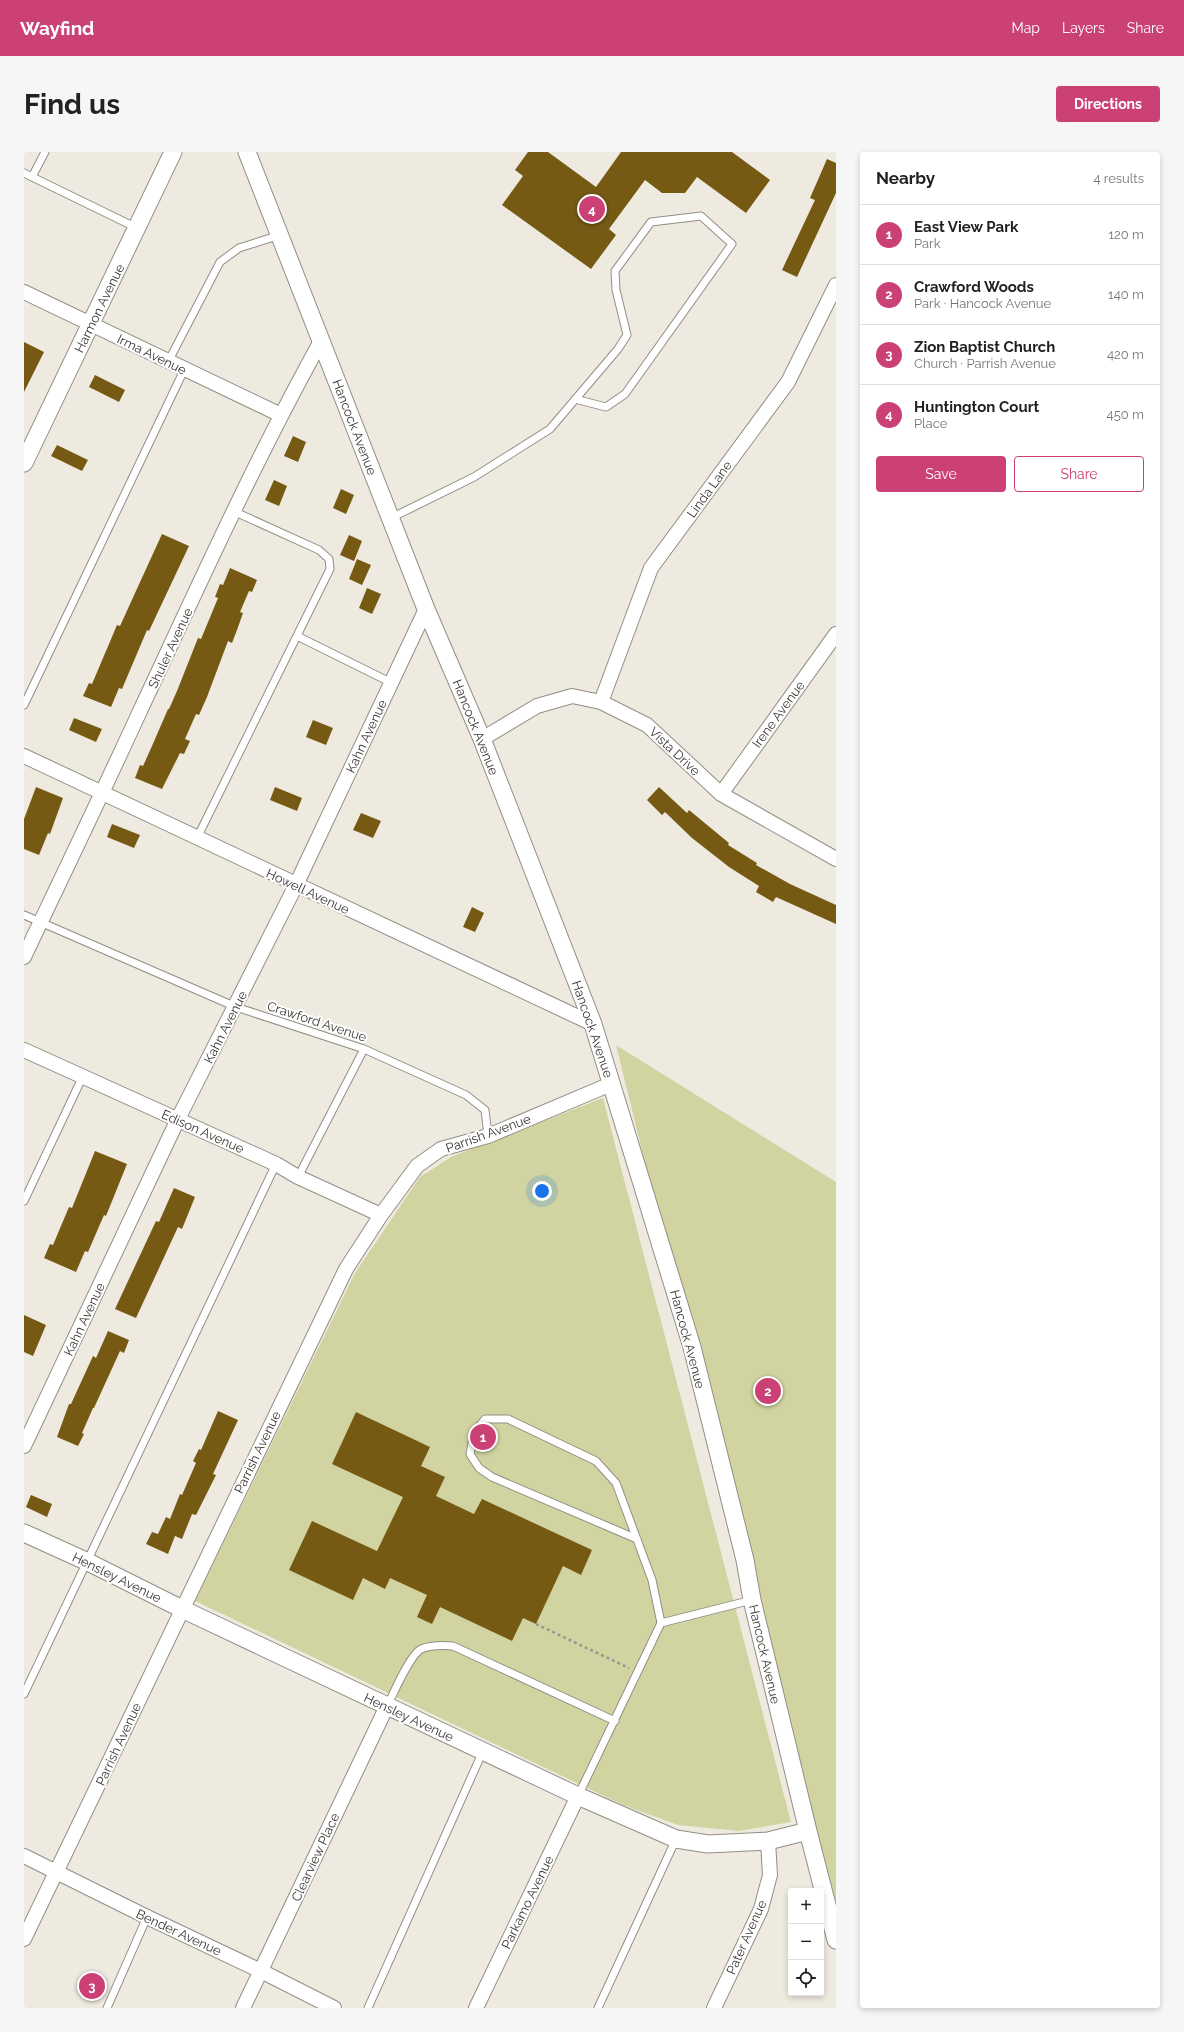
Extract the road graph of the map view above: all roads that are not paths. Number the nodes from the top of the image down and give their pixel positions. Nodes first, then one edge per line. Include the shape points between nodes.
1 (44, 152) edge
2 (173, 152) edge
3 (247, 152) edge
4 (24, 174) edge
5 (32, 177) junction
6 (137, 229) junction
7 (280, 235) junction
8 (836, 285) edge
9 (24, 292) edge
10 (91, 324) junction
11 (321, 341) junction
12 (168, 362) junction
13 (184, 370) junction
14 (575, 399) junction
15 (281, 415) junction
16 (24, 463) edge
17 (233, 511) junction
18 (391, 518) junction
19 (426, 609) junction
20 (836, 634) edge
21 (296, 636) junction
22 (392, 683) junction
23 (601, 702) junction
24 (24, 706) edge
25 (482, 739) junction
26 (24, 756) edge
27 (102, 793) junction
28 (721, 794) junction
29 (197, 838) junction
30 (836, 859) edge
31 (296, 885) junction
32 (24, 915) edge
33 (40, 922) junction
34 (24, 957) edge
35 (236, 1007) junction
36 (593, 1024) junction
37 (364, 1049) junction
38 (24, 1050) edge
39 (82, 1078) junction
40 (611, 1084) junction
41 (178, 1119) junction
42 (488, 1136) junction
43 (276, 1164) junction
44 (298, 1177) junction
45 (24, 1201) edge
46 (381, 1215) junction
47 (24, 1446) edge
48 (24, 1534) edge
49 (637, 1539) junction
50 (88, 1562) junction
51 (752, 1600) junction
52 (182, 1609) junction
53 (662, 1623) junction
54 (24, 1694) edge
55 (387, 1706) junction
56 (615, 1721) junction
57 (483, 1751) junction
58 (578, 1796) junction
59 (808, 1831) junction
60 (676, 1839) junction
61 (768, 1841) junction
62 (24, 1856) edge
63 (57, 1872) junction
64 (147, 1917) junction
65 (24, 1940) edge
66 (836, 1940) edge
67 (261, 1971) junction
68 (107, 2008) edge
69 (243, 2008) edge
70 (334, 2008) edge
71 (368, 2008) edge
72 (476, 2008) edge
73 (598, 2008) edge
74 (714, 2008) edge

1 - 5 lane
2 - 6 street, Harmon Avenue
3 - 7 street, Hancock Avenue
4 - 5 lane
5 - 6 lane
6 - 10 street, Harmon Avenue
7 - 11 street, Hancock Avenue
7 - 12 lane via 239,248 220,262
8 - 23 street, Linda Lane via 788,382 651,568
9 - 10 street, Irma Avenue
10 - 12 street, Irma Avenue
10 - 16 street, Harmon Avenue
11 - 15 street, Shuler Avenue
11 - 18 street, Hancock Avenue
12 - 13 street, Irma Avenue
13 - 15 street, Irma Avenue
13 - 24 lane
14 - 14 lane via 627,335 616,290 615,271 651,222 701,216 732,244 625,394 606,407
14 - 18 lane via 550,429 474,477
15 - 17 street, Shuler Avenue
17 - 21 lane via 319,550 329,559 330,569
17 - 27 street, Shuler Avenue
18 - 19 street, Hancock Avenue
19 - 22 street, Kahn Avenue
19 - 25 street, Hancock Avenue
20 - 28 street, Irene Avenue
21 - 22 lane
21 - 29 lane
22 - 31 street, Kahn Avenue
23 - 25 street, Vista Drive via 572,696 537,706
23 - 28 street, Vista Drive via 647,724
25 - 36 street, Hancock Avenue
26 - 27 street, Howell Avenue
27 - 29 street, Howell Avenue
27 - 33 street, Shuler Avenue
28 - 30 street, Vista Drive
29 - 31 street, Howell Avenue
31 - 35 street, Kahn Avenue
31 - 36 street, Howell Avenue
32 - 33 lane, Crawford Avenue
33 - 34 street, Shuler Avenue
33 - 35 lane, Crawford Avenue
35 - 37 lane, Crawford Avenue
35 - 41 street, Kahn Avenue
36 - 40 street, Hancock Avenue
37 - 42 lane, Crawford Avenue via 466,1095 485,1110
37 - 44 lane
38 - 39 street, Edison Avenue
39 - 41 street, Edison Avenue
39 - 45 lane
40 - 42 street, Parrish Avenue
40 - 51 street, Hancock Avenue via 692,1347 745,1560
41 - 43 street, Edison Avenue
41 - 47 street, Kahn Avenue
42 - 46 street, Parrish Avenue via 441,1149 417,1166
43 - 44 street, Edison Avenue
43 - 50 lane
44 - 46 street, Edison Avenue
46 - 52 street, Parrish Avenue via 346,1269
48 - 50 street, Hensley Avenue
49 - 49 lane via 616,1483 596,1461 508,1419 485,1419 474,1433 470,1454 479,1468 492,1477
49 - 53 lane via 652,1580
50 - 52 street, Hensley Avenue
50 - 54 lane
51 - 53 lane
51 - 59 street, Hancock Avenue
52 - 55 street, Hensley Avenue
52 - 63 street, Parrish Avenue
53 - 56 lane
55 - 56 lane via 412,1658 420,1650 436,1645 453,1646
55 - 57 street, Hensley Avenue
55 - 67 street, Clearview Place
56 - 58 lane
57 - 58 street, Hensley Avenue
57 - 71 lane
58 - 60 street, Hensley Avenue
58 - 72 street, Parkamo Avenue
59 - 61 street, Hensley Avenue
59 - 66 street, Hancock Avenue
60 - 61 street, Hensley Avenue via 708,1844
60 - 73 lane
61 - 74 street, Pater Avenue via 770,1875 761,1909
62 - 63 street, Bender Avenue
63 - 64 street, Bender Avenue
63 - 65 street, Parrish Avenue
64 - 67 street, Bender Avenue
64 - 68 lane
67 - 69 street, Clearview Place
67 - 70 street, Bender Avenue

